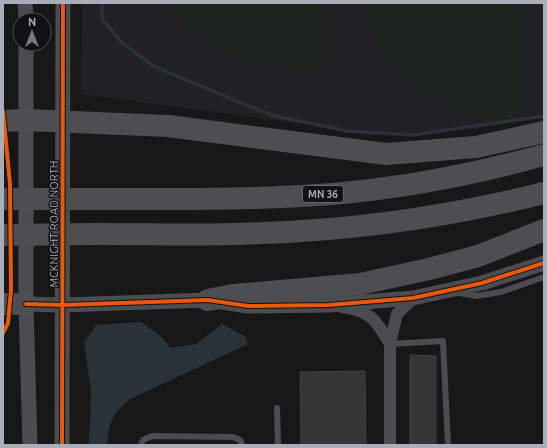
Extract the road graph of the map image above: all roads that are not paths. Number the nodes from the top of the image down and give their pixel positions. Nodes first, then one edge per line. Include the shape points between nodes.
1 (63, 3) edge
2 (26, 52) edge
3 (27, 120) junction
4 (3, 121) edge
5 (63, 122) junction
6 (544, 132) edge
7 (544, 156) edge
8 (544, 193) edge
9 (3, 199) edge
10 (544, 230) edge
11 (3, 235) edge
12 (544, 263) edge
13 (544, 277) edge
14 (448, 291) junction
15 (413, 298) junction
16 (208, 300) junction
17 (3, 304) edge
18 (26, 304) junction
19 (63, 305) junction
20 (328, 305) junction
21 (390, 344) junction
22 (277, 408) dead end
23 (30, 445) edge
24 (62, 445) edge
25 (141, 445) edge
26 (242, 445) edge
27 (278, 445) edge
28 (390, 445) edge
29 (448, 445) edge

1 - 5 street, MCKNIGHT ROAD NORTH
2 - 3 street
3 - 4 highway
3 - 5 highway
3 - 18 street
5 - 6 highway via 168,126 386,154 476,147
5 - 19 street, MCKNIGHT ROAD NORTH
7 - 9 highway, MN 36, bridge via 418,183 348,192 258,198
8 - 11 highway, bridge via 426,218 344,228 261,234
10 - 16 highway via 478,256 360,284 233,295
12 - 14 street
13 - 14 lane via 502,292 476,296
14 - 15 street
15 - 20 street
15 - 21 street via 397,314
16 - 19 street
16 - 20 street via 248,306
17 - 18 highway
18 - 19 street
18 - 23 street
19 - 24 street, MCKNIGHT ROAD NORTH
20 - 21 street via 349,308 373,318
21 - 28 street
21 - 29 lane via 443,341
22 - 27 lane
25 - 26 lane via 143,440 160,436 233,437 240,440

